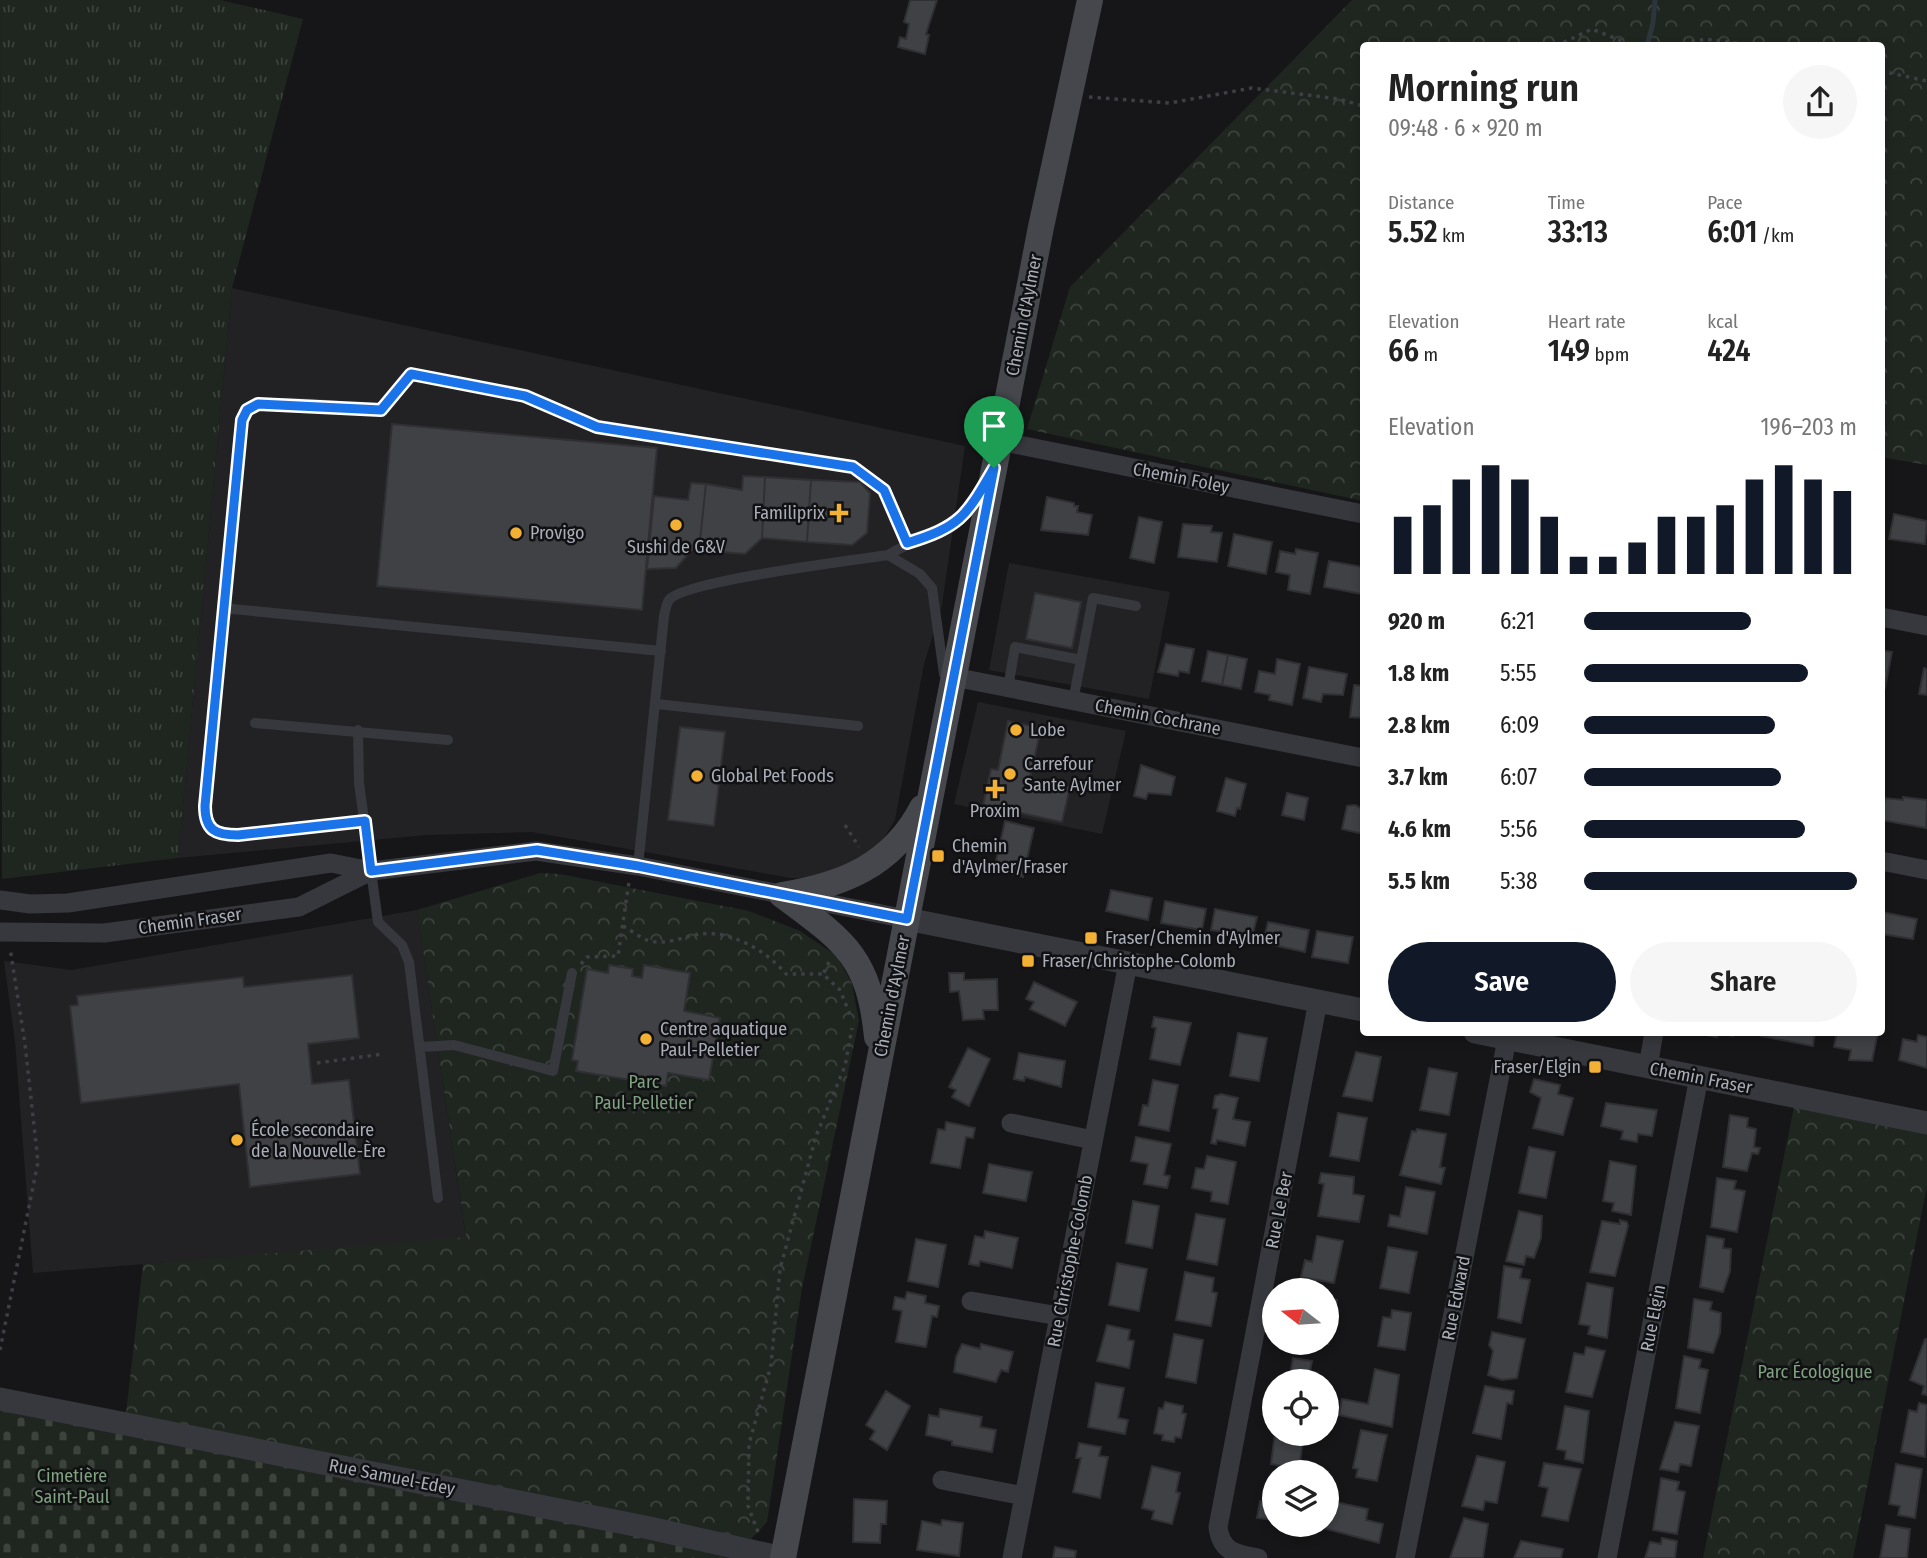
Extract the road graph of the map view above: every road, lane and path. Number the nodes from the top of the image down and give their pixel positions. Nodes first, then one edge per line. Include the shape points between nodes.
1 (1074, 0) edge
2 (1090, 0) edge
3 (1565, 42) edge
4 (1624, 42) edge
5 (1692, 42) edge
6 (1728, 42) edge
7 (1885, 72) edge
8 (1927, 81) edge
9 (1070, 94) junction
10 (1360, 105) edge
11 (1041, 227) junction
12 (999, 441) junction
13 (994, 468) junction
14 (1360, 513) edge
15 (907, 543) junction
16 (888, 555) junction
17 (1136, 606) dead end
18 (222, 608) junction
19 (1885, 618) edge
20 (1927, 626) edge
21 (661, 651) junction
22 (1081, 660) junction
23 (954, 677) junction
24 (1008, 688) junction
25 (1073, 701) junction
26 (657, 704) junction
27 (948, 706) junction
28 (255, 723) dead end
29 (858, 726) dead end
30 (358, 730) junction
31 (448, 740) dead end
32 (1360, 757) edge
33 (932, 788) junction
34 (365, 821) junction
35 (845, 825) dead end
36 (864, 854) dead end
37 (1885, 862) edge
38 (634, 865) junction
39 (1927, 870) edge
40 (371, 871) junction
41 (782, 895) junction
42 (0, 900) edge
43 (32, 919) junction
44 (907, 919) junction
45 (623, 926) junction
46 (4, 933) edge
47 (829, 962) dead end
48 (1128, 963) junction
49 (572, 973) joint
50 (823, 974) junction
51 (1318, 1001) junction
52 (1360, 1009) edge
53 (1493, 1036) edge
54 (1653, 1036) edge
55 (1507, 1039) junction
56 (421, 1046) junction
57 (383, 1054) dead end
58 (317, 1063) dead end
59 (879, 1064) junction
60 (1648, 1067) junction
61 (1699, 1077) junction
62 (1927, 1123) edge
63 (1011, 1124) dead end
64 (1093, 1140) junction
65 (438, 1198) dead end
66 (971, 1301) dead end
67 (1059, 1316) junction
68 (0, 1350) edge
69 (0, 1399) edge
70 (942, 1480) dead end
71 (1024, 1496) junction
72 (760, 1537) dead end
73 (783, 1558) edge
74 (1012, 1558) edge
75 (1258, 1558) edge
76 (1405, 1558) edge
77 (1607, 1558) edge

1 - 11 main road, Chemin d'Aylmer
2 - 9 main road, Chemin d'Aylmer
3 - 4 path via 1592,30
5 - 6 path
7 - 8 path
9 - 10 path via 1170,103 1252,88
9 - 11 main road, Chemin d'Aylmer
11 - 12 main road, Chemin d'Aylmer
12 - 13 main road, Chemin d'Aylmer
12 - 14 street, Chemin Foley
13 - 15 lane via 957,524
13 - 23 main road, Chemin d'Aylmer
15 - 16 lane
15 - 18 lane via 884,490 853,467 597,427 525,396 411,374 381,410 258,404 247,410 238,438
16 - 21 lane via 718,582 678,594 669,600
16 - 27 lane via 920,574 932,588
17 - 22 lane via 1093,598
18 - 21 lane
18 - 34 lane via 205,821 211,831 222,835
19 - 20 street
21 - 26 lane
22 - 24 lane via 1015,648
22 - 25 lane
23 - 24 street, Chemin Cochrane
23 - 27 main road, Chemin d'Aylmer
24 - 25 street, Chemin Cochrane
25 - 32 street, Chemin Cochrane
26 - 29 lane
26 - 38 lane
27 - 33 main road, Chemin d'Aylmer
28 - 30 lane
30 - 31 lane
30 - 34 lane
33 - 41 main road via 902,840 873,866 835,884
33 - 44 main road, Chemin d'Aylmer
34 - 40 lane
35 - 36 path
37 - 39 street
38 - 40 street, Chemin Fraser via 537,850
38 - 41 street, Chemin Fraser
38 - 45 path
40 - 43 street, Chemin Fraser via 331,863 68,903
40 - 43 street, Chemin Fraser via 299,907 104,933
40 - 56 lane via 378,922 402,945 409,961
41 - 44 street, Chemin Fraser
41 - 59 main road via 854,955 869,989
42 - 43 street, Chemin Fraser
43 - 46 street, Chemin Fraser
44 - 48 street, Chemin Fraser
44 - 59 main road, Chemin d'Aylmer
45 - 49 path via 618,956 587,957
45 - 50 path via 655,943 716,935 748,944 786,974
46 - 68 path via 26,1044 38,1162
47 - 50 path
48 - 51 street, Chemin Fraser
48 - 64 street, Rue Christophe-Colomb
49 - 56 lane via 553,1071 454,1045
50 - 72 path via 840,990 853,1023 845,1066 816,1136 780,1269 771,1365 749,1444 748,1506
51 - 52 street, Chemin Fraser
51 - 75 street, Rue Le Ber via 1218,1527 1223,1545 1230,1551
53 - 55 street, Chemin Fraser
54 - 60 street
55 - 60 street, Chemin Fraser
55 - 76 street, Rue Edward
56 - 65 lane
57 - 58 path
59 - 73 main road, Chemin d'Aylmer
60 - 61 street, Chemin Fraser
61 - 62 street, Chemin Fraser
61 - 77 street, Rue Elgin
63 - 64 street
64 - 67 street, Rue Christophe-Colomb
66 - 67 street
67 - 71 street, Rue Christophe-Colomb
69 - 73 street, Rue Samuel-Edey
70 - 71 street
71 - 74 street, Rue Christophe-Colomb

